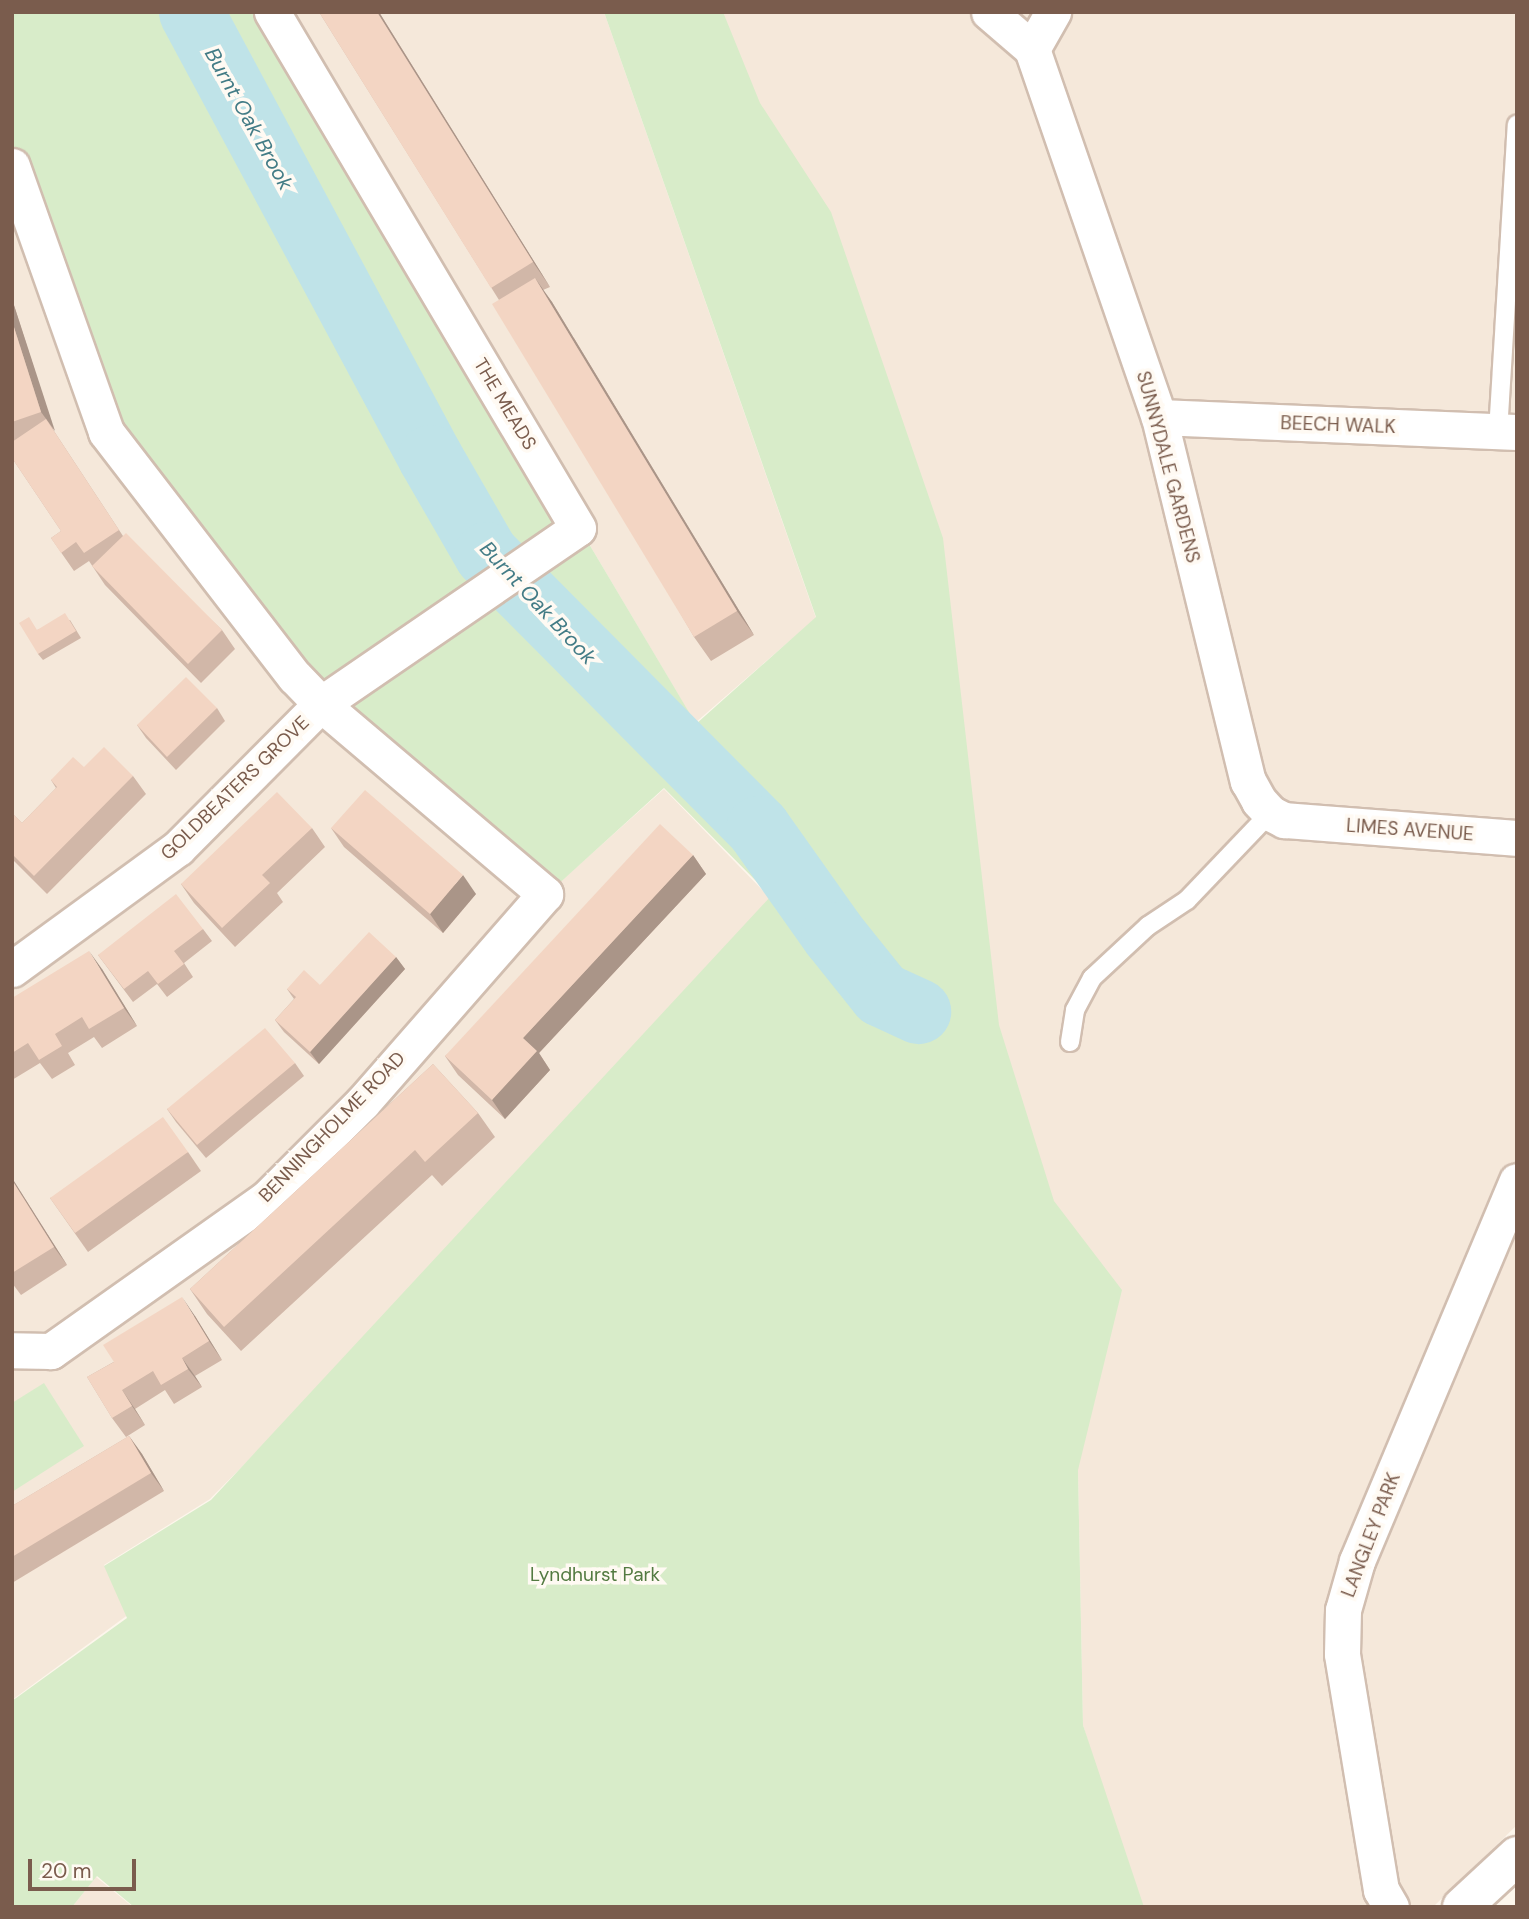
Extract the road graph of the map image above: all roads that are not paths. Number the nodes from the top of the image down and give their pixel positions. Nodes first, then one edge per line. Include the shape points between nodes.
1 (272, 12) edge
2 (989, 12) edge
3 (1052, 12) edge
4 (1032, 49) junction
5 (1517, 125) edge
6 (12, 166) edge
7 (1158, 417) junction
8 (1507, 432) edge
9 (321, 704) junction
10 (1270, 813) junction
11 (1517, 838) edge
12 (14, 963) edge
13 (1070, 1042) dead end
14 (1517, 1181) edge
15 (12, 1350) edge
16 (1517, 1856) edge
17 (1391, 1907) edge
18 (1462, 1907) edge

1 - 9 street, THE MEADS via 578,528
2 - 4 street
3 - 4 street
4 - 7 street, SUNNYDALE GARDENS
5 - 8 lane
6 - 9 street via 106,432 295,677
7 - 8 street, BEECH WALK
7 - 10 street, SUNNYDALE GARDENS via 1248,781
9 - 12 street, GOLDBEATERS GROVE via 178,848
9 - 15 street, BENNINGHOLME ROAD via 545,894 362,1103 267,1198 51,1351
10 - 11 street, LIMES AVENUE via 1303,822
10 - 13 lane via 1187,900 1148,926 1092,978 1075,1010
14 - 17 street, LANGLEY PARK via 1357,1561 1343,1610 1346,1681 1381,1890
16 - 18 street

